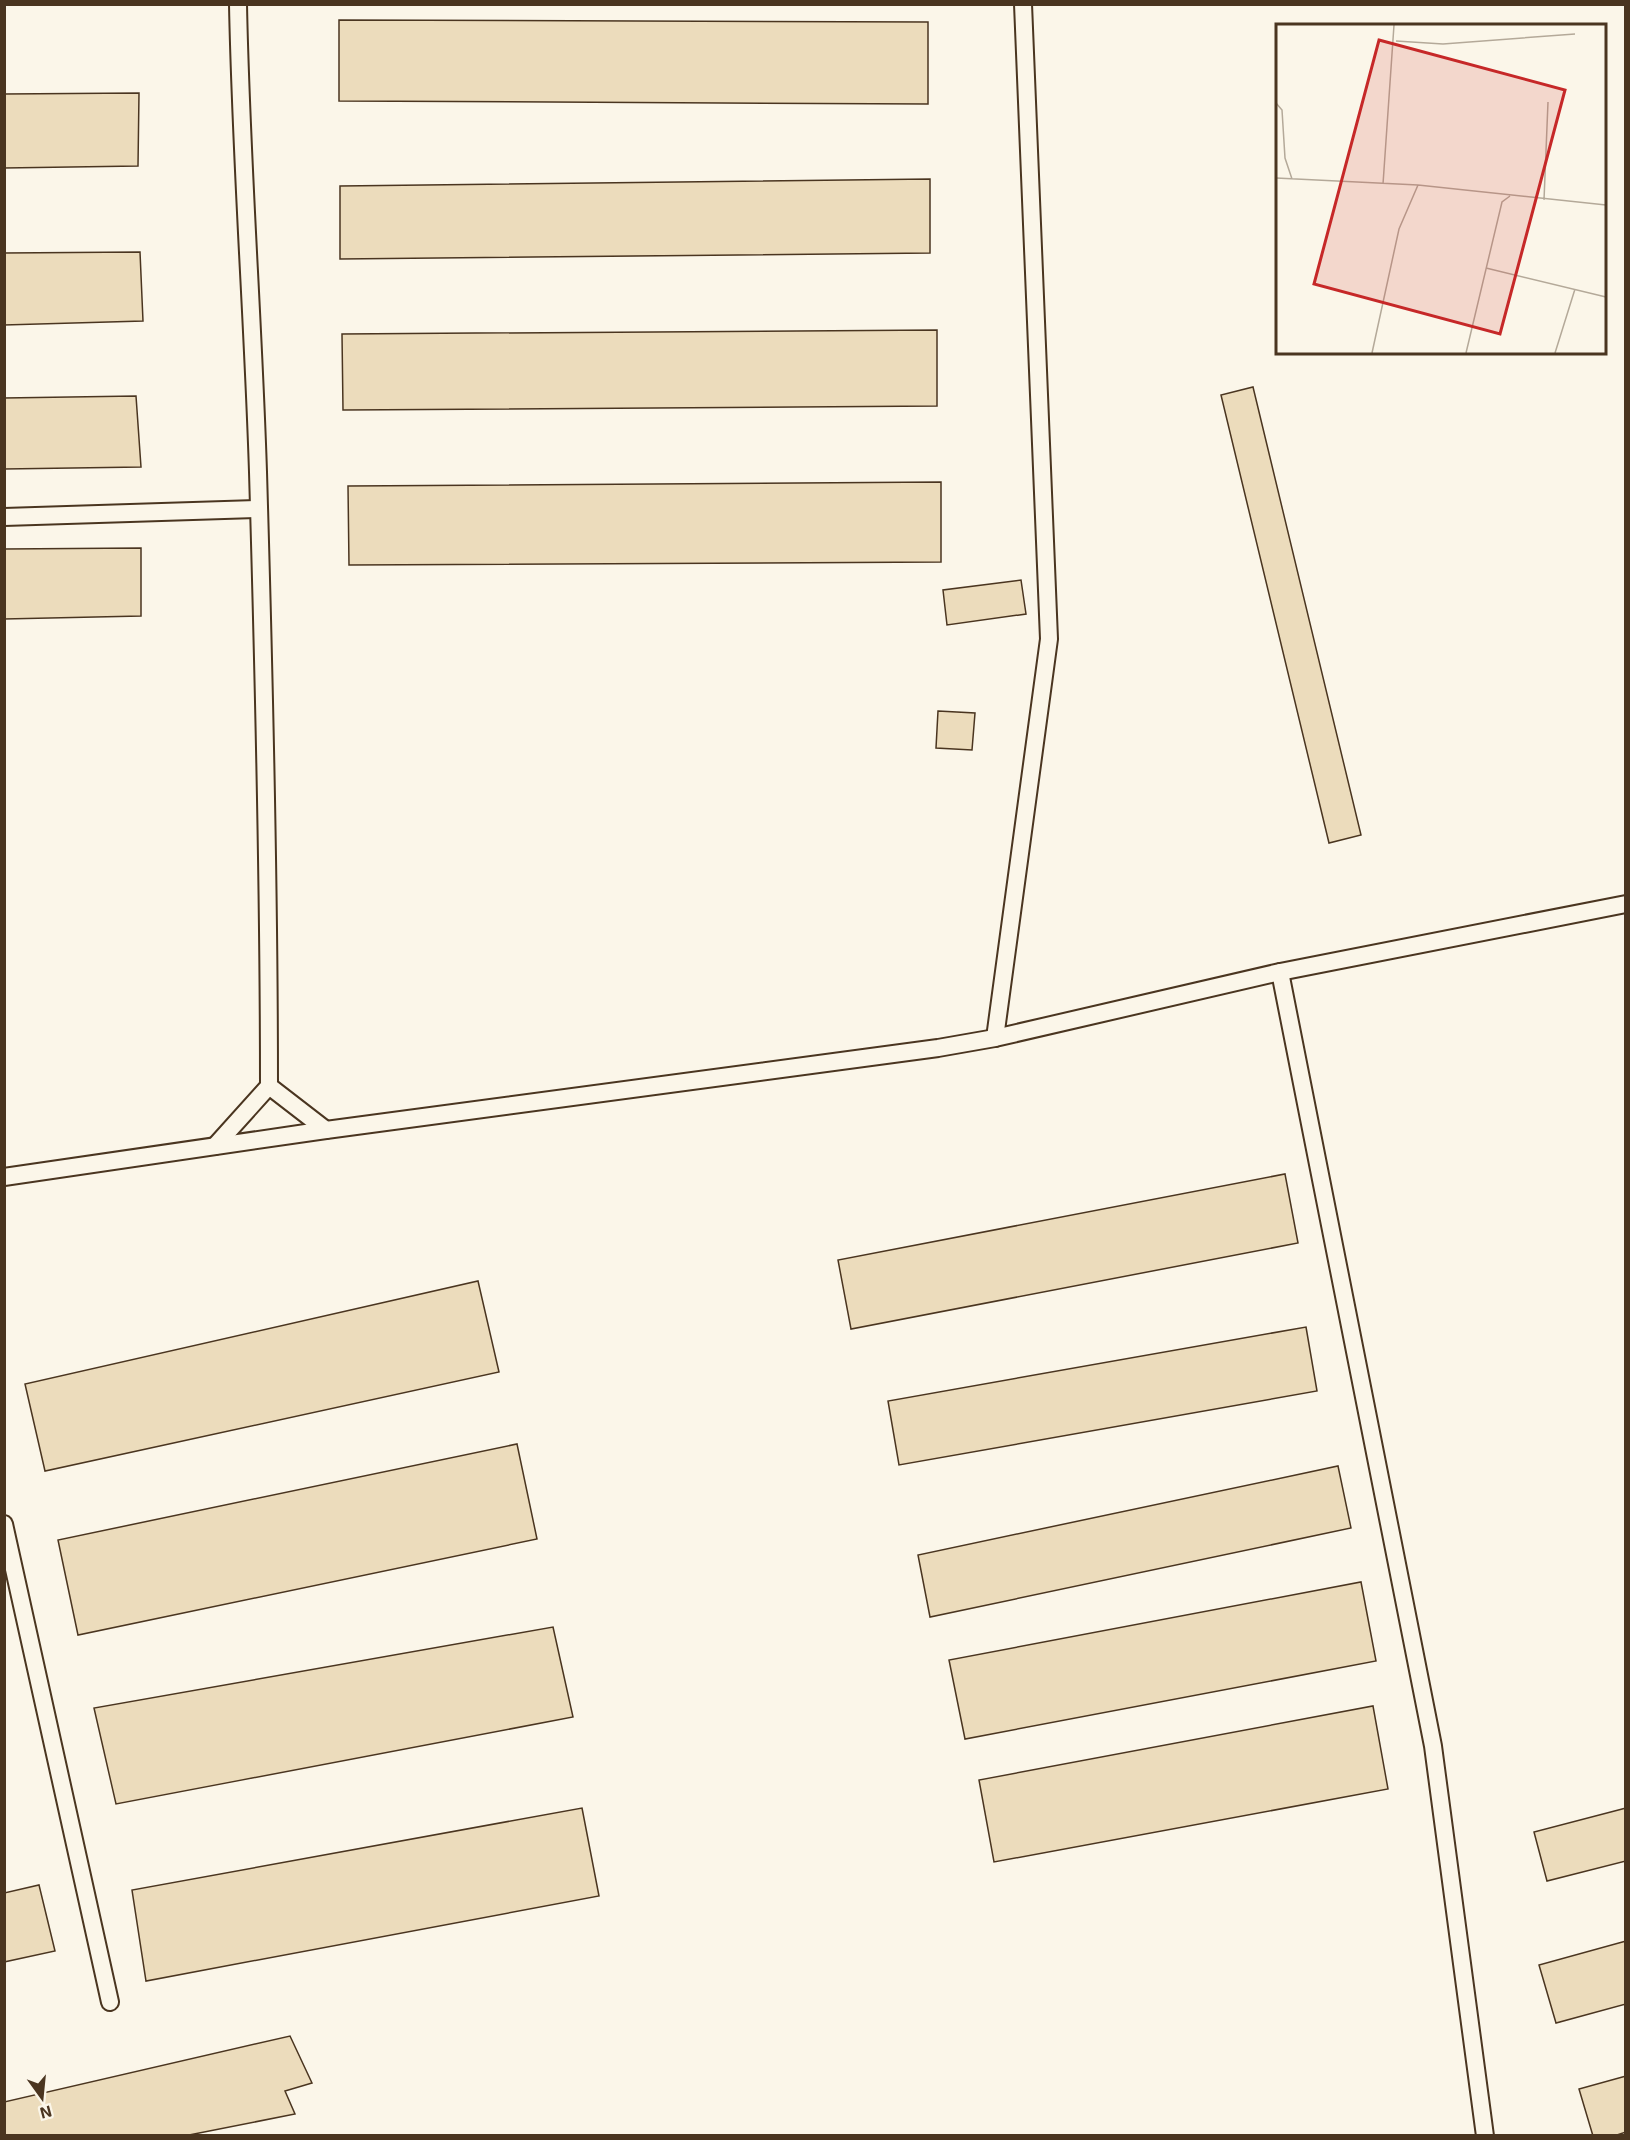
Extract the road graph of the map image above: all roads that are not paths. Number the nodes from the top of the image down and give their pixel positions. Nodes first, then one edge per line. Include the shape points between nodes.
1 (238, 4) edge
2 (1023, 4) edge
3 (259, 509) junction
4 (4, 517) edge
5 (1626, 904) edge
6 (1280, 972) junction
7 (995, 1038) junction
8 (269, 1086) junction
9 (326, 1130) junction
10 (216, 1146) junction
11 (4, 1177) edge
12 (4, 1524) edge
13 (110, 2002) dead end
14 (1485, 2136) edge

1 - 3 lane
2 - 7 lane via 1049,639
3 - 4 lane
3 - 8 lane
5 - 6 lane
6 - 7 lane
6 - 14 lane via 1433,1746
7 - 9 lane
8 - 9 lane
8 - 10 lane
9 - 10 lane
10 - 11 lane
12 - 13 lane

